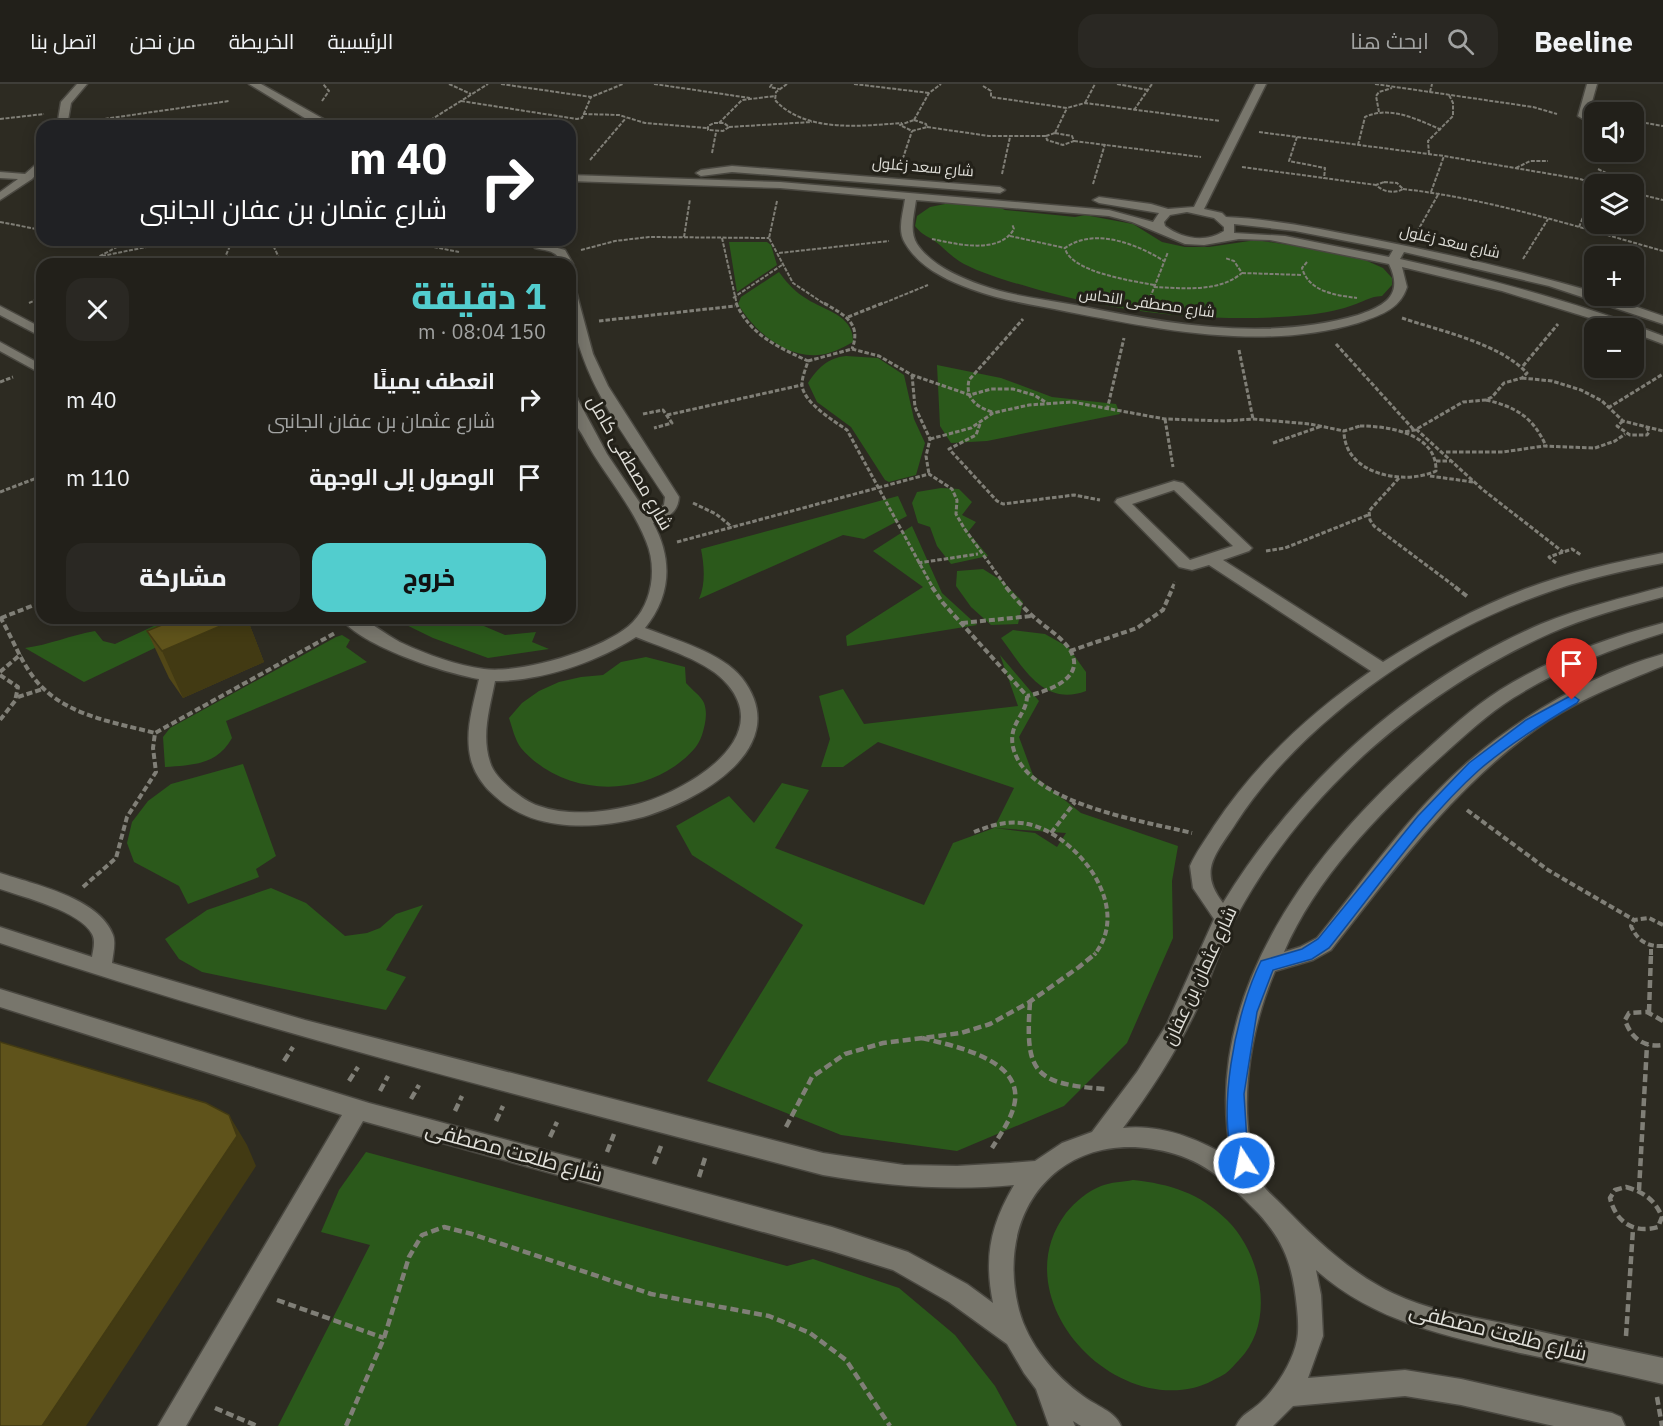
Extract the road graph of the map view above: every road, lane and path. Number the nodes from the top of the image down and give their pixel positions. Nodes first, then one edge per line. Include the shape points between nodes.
1 (82, 84) edge
2 (254, 84) edge
3 (322, 84) edge
4 (449, 84) edge
5 (488, 84) edge
6 (501, 84) edge
7 (623, 84) edge
8 (654, 84) edge
9 (661, 84) edge
10 (703, 84) edge
11 (772, 84) edge
12 (788, 84) edge
13 (854, 84) edge
14 (941, 84) edge
15 (1095, 84) edge
16 (1117, 84) edge
17 (1152, 84) edge
18 (1261, 84) edge
19 (1375, 84) edge
20 (1432, 84) edge
21 (1592, 84) edge
22 (982, 86) dead end
23 (1395, 87) junction
24 (779, 89) junction
25 (698, 90) junction
26 (1148, 90) junction
27 (1430, 92) junction
28 (929, 93) junction
29 (471, 94) junction
30 (1449, 95) junction
31 (775, 96) junction
32 (591, 97) junction
33 (750, 98) junction
34 (229, 101) dead end
35 (461, 101) junction
36 (321, 103) dead end
37 (1085, 103) junction
38 (1067, 108) junction
39 (1134, 110) junction
40 (64, 112) junction
41 (1379, 112) junction
42 (583, 114) junction
43 (1557, 114) dead end
44 (1583, 116) dead end
45 (626, 118) junction
46 (0, 119) edge
47 (63, 120) edge
48 (95, 120) edge
49 (320, 120) edge
50 (431, 120) edge
51 (914, 120) junction
52 (819, 121) junction
53 (718, 123) junction
54 (902, 123) junction
55 (1644, 123) edge
56 (1240, 126) junction
57 (1663, 126) edge
58 (729, 127) junction
59 (927, 127) junction
60 (707, 128) junction
61 (1442, 130) junction
62 (912, 131) junction
63 (1055, 133) junction
64 (1046, 136) junction
65 (1010, 137) junction
66 (1297, 137) junction
67 (1074, 141) junction
68 (1105, 144) junction
69 (1358, 145) junction
70 (1430, 154) junction
71 (1444, 156) junction
72 (1548, 161) dead end
73 (1222, 162) junction
74 (36, 168) edge
75 (1516, 168) junction
76 (1598, 168) dead end
77 (1609, 174) edge
78 (0, 175) edge
79 (576, 175) edge
80 (28, 177) junction
81 (1323, 179) junction
82 (675, 180) junction
83 (895, 180) junction
84 (1584, 180) edge
85 (576, 181) edge
86 (692, 181) junction
87 (780, 185) junction
88 (1376, 185) junction
89 (1403, 189) junction
90 (1003, 191) joint
91 (1431, 192) junction
92 (1439, 194) junction
93 (911, 195) junction
94 (1644, 195) edge
95 (0, 197) edge
96 (1082, 199) joint
97 (1663, 200) edge
98 (990, 202) junction
99 (1198, 210) junction
100 (1168, 212) junction
101 (1584, 215) edge
102 (1548, 219) junction
103 (1225, 220) junction
104 (0, 222) edge
105 (1579, 227) junction
106 (1160, 228) junction
107 (36, 229) edge
108 (907, 236) junction
109 (1010, 236) junction
110 (684, 237) junction
111 (1175, 237) junction
112 (1224, 237) junction
113 (1414, 237) dead end
114 (722, 238) junction
115 (770, 238) junction
116 (120, 246) edge
117 (151, 246) edge
118 (230, 246) edge
119 (429, 246) edge
120 (539, 247) edge
121 (1065, 248) junction
122 (1401, 248) junction
123 (1339, 250) junction
124 (1663, 251) edge
125 (459, 252) dead end
126 (779, 253) junction
127 (102, 256) junction
128 (1217, 256) dead end
129 (98, 258) edge
130 (228, 258) edge
131 (565, 258) edge
132 (570, 258) edge
133 (1164, 261) junction
134 (1394, 261) junction
135 (782, 265) junction
136 (1242, 273) junction
137 (1513, 273) junction
138 (1302, 275) junction
139 (952, 276) junction
140 (1154, 286) junction
141 (734, 298) junction
142 (1038, 302) junction
143 (1392, 303) junction
144 (735, 306) junction
145 (1572, 307) junction
146 (0, 310) edge
147 (1381, 311) junction
148 (576, 312) edge
149 (848, 317) junction
150 (1128, 320) junction
151 (1663, 321) edge
152 (1142, 322) junction
153 (579, 323) junction
154 (36, 330) edge
155 (1235, 330) junction
156 (1323, 330) junction
157 (1663, 340) edge
158 (0, 346) edge
159 (852, 349) junction
160 (808, 361) junction
161 (1523, 366) junction
162 (36, 367) edge
163 (1663, 374) edge
164 (912, 375) junction
165 (1522, 378) junction
166 (802, 385) junction
167 (970, 395) junction
168 (1486, 400) junction
169 (1048, 403) junction
170 (1608, 408) junction
171 (576, 409) edge
172 (1107, 410) junction
173 (993, 413) junction
174 (667, 415) dead end
175 (1165, 419) junction
176 (1253, 419) junction
177 (1623, 421) junction
178 (980, 424) junction
179 (1323, 426) junction
180 (1647, 428) junction
181 (1415, 430) junction
182 (1344, 431) junction
183 (1663, 431) edge
184 (1403, 432) junction
185 (1625, 434) junction
186 (930, 439) junction
187 (1273, 443) dead end
188 (1545, 446) junction
189 (1445, 452) junction
190 (1436, 461) junction
191 (1450, 462) junction
192 (929, 474) junction
193 (1430, 476) junction
194 (36, 478) edge
195 (1400, 478) junction
196 (1473, 482) junction
197 (1176, 486) junction
198 (879, 487) junction
199 (0, 492) edge
200 (672, 497) junction
201 (1122, 501) junction
202 (1368, 514) junction
203 (645, 521) junction
204 (732, 527) junction
205 (656, 547) junction
206 (1244, 547) junction
207 (1563, 552) dead end
208 (978, 554) junction
209 (1663, 558) edge
210 (1211, 559) junction
211 (918, 563) junction
212 (1188, 565) junction
213 (1663, 592) edge
214 (36, 604) edge
215 (1487, 611) junction
216 (1032, 616) junction
217 (1, 617) edge
218 (962, 623) junction
219 (344, 624) edge
220 (358, 624) edge
221 (1663, 628) edge
222 (634, 630) junction
223 (1070, 651) junction
224 (21, 654) junction
225 (1663, 660) edge
226 (1382, 670) junction
227 (0, 674) edge
228 (488, 675) junction
229 (43, 689) junction
230 (18, 696) junction
231 (1027, 696) junction
232 (0, 720) edge
233 (155, 733) junction
234 (1448, 795) junction
235 (1075, 802) junction
236 (974, 832) dead end
237 (1051, 832) junction
238 (1216, 839) junction
239 (0, 881) edge
240 (62, 904) junction
241 (1225, 918) junction
242 (1634, 920) junction
243 (1663, 925) edge
244 (0, 935) edge
245 (1651, 946) junction
246 (1663, 946) edge
247 (1267, 965) junction
248 (101, 968) junction
249 (0, 998) edge
250 (1030, 1001) junction
251 (1649, 1012) junction
252 (1663, 1021) edge
253 (305, 1029) junction
254 (919, 1037) junction
255 (1647, 1045) junction
256 (1663, 1045) edge
257 (370, 1046) junction
258 (401, 1054) junction
259 (432, 1061) junction
260 (474, 1072) junction
261 (270, 1082) junction
262 (514, 1083) junction
263 (1138, 1091) junction
264 (568, 1097) junction
265 (355, 1108) junction
266 (624, 1111) junction
267 (400, 1121) junction
268 (670, 1123) junction
269 (444, 1133) junction
270 (714, 1134) junction
271 (1099, 1141) junction
272 (485, 1144) junction
273 (774, 1150) junction
274 (540, 1159) junction
275 (1038, 1171) junction
276 (597, 1175) junction
277 (976, 1178) junction
278 (1248, 1184) junction
279 (645, 1187) junction
280 (1639, 1190) junction
281 (691, 1200) junction
282 (1662, 1218) edge
283 (1287, 1228) junction
284 (1633, 1229) junction
285 (250, 1290) junction
286 (1014, 1334) junction
287 (384, 1338) junction
288 (1624, 1362) junction
289 (1663, 1371) edge
290 (1047, 1384) junction
291 (1288, 1393) junction
292 (189, 1397) junction
293 (171, 1426) edge
294 (257, 1426) edge
295 (346, 1426) edge
296 (890, 1426) edge
297 (1062, 1426) edge
298 (1108, 1426) edge
299 (1249, 1426) edge
300 (1612, 1426) edge

1 - 40 street via 66,102
2 - 49 street
3 - 36 path via 329,92
4 - 29 path
5 - 29 path
6 - 32 path
7 - 32 path
8 - 9 path
9 - 25 path
10 - 25 path
11 - 24 path via 770,87
12 - 24 path
13 - 28 path
14 - 28 path
15 - 37 path
16 - 26 path
17 - 26 path
18 - 56 street
19 - 23 path
20 - 27 path
21 - 44 street
22 - 38 path via 991,91 992,97
23 - 27 path
23 - 41 path via 1376,96
24 - 31 path
25 - 33 path
26 - 39 path
27 - 30 path
28 - 51 path
29 - 35 path
30 - 43 path
30 - 61 path via 1454,112
31 - 33 path
31 - 52 path via 782,109
32 - 42 path
33 - 53 path via 738,102
34 - 48 path
35 - 42 path via 577,119
35 - 50 path
37 - 38 path
37 - 39 path
38 - 63 path
39 - 56 path
40 - 46 path
40 - 47 street
41 - 61 path via 1400,114
41 - 69 path via 1365,117
42 - 45 path
45 - 60 path
45 - 79 path
51 - 54 path
51 - 59 path
52 - 54 path via 855,126
52 - 58 path
53 - 58 path
53 - 60 path
54 - 62 path via 902,128
55 - 57 path
56 - 66 path
56 - 73 street
58 - 60 path via 716,132
59 - 62 path
59 - 65 path
61 - 70 path via 1428,141
62 - 83 path
63 - 64 path
63 - 67 path via 1072,136
64 - 65 path
64 - 67 path via 1054,144
65 - 90 path
66 - 69 path
66 - 81 path via 1289,161 1326,168
67 - 68 path
68 - 73 path
68 - 96 path
69 - 70 path
70 - 71 path
71 - 75 path
71 - 91 path
72 - 75 path via 1530,161
73 - 81 path
73 - 99 street
74 - 80 street
75 - 84 path
76 - 77 path
78 - 80 street
80 - 95 street
81 - 88 path
82 - 83 street, شارع سعد زغلول via 732,169
82 - 85 street, شارع سعد زغلول
82 - 86 street, شارع سعد زغلول
83 - 90 street, شارع سعد زغلول
86 - 87 street, شارع سعد زغلول
86 - 110 path
87 - 93 street, شارع سعد زغلول
87 - 115 path
88 - 89 path via 1390,182
88 - 89 path via 1386,192
89 - 91 path
91 - 92 path
92 - 102 path
92 - 113 path
93 - 98 street, شارع سعد زغلول
93 - 108 street
94 - 97 path
96 - 100 street
98 - 106 street, شارع سعد زغلول via 1109,213
98 - 109 path via 1011,221 1014,229
99 - 100 street
99 - 103 street, شارع سعد زغلول
100 - 106 street via 1160,216
101 - 105 path
102 - 105 path
102 - 137 path
103 - 112 street via 1230,226
103 - 122 street, شارع سعد زغلول via 1270,223
104 - 107 path
105 - 124 path
106 - 111 street, شارع سعد زغلول
108 - 109 path via 975,246
108 - 126 path
108 - 139 street, شارع مصطفى النحاس via 932,265
109 - 121 path
110 - 114 path
110 - 132 path via 630,236 595,244
111 - 112 street, شارع سعد زغلول via 1196,241
111 - 133 path
112 - 123 street, شارع سعد زغلول via 1262,235
114 - 115 path
114 - 141 path
115 - 126 path
116 - 127 path
117 - 127 path
118 - 130 path
119 - 125 path
120 - 131 street via 556,249
121 - 133 path via 1076,241 1114,240 1142,247
121 - 140 path via 1071,258 1097,273
122 - 134 street
122 - 137 street, شارع سعد زغلول
123 - 134 street, شارع سعد زغلول
123 - 138 path via 1305,263
126 - 135 path
127 - 129 path
128 - 136 path via 1234,261
133 - 140 path
134 - 143 street via 1402,276 1401,290
134 - 145 street, شارع سعد زغلول
135 - 141 path
135 - 149 path via 804,292
136 - 138 path
136 - 140 path via 1223,284
137 - 151 street, شارع سعد زغلول
138 - 143 path via 1307,282 1329,292
139 - 142 street, شارع مصطفى النحاس via 986,290
139 - 149 path
140 - 152 path
141 - 144 path
142 - 150 street, شارع مصطفى النحاس
142 - 167 path via 969,380
143 - 147 street, شارع مصطفى النحاس
144 - 153 path
144 - 160 path via 744,322 760,337
145 - 157 street, شارع سعد زغلول
145 - 161 path
146 - 154 street
147 - 156 street, شارع مصطفى النحاس
147 - 161 path via 1485,348
148 - 153 street
149 - 159 path via 858,334
150 - 152 street, شارع مصطفى النحاس
150 - 172 path
152 - 155 street, شارع مصطفى النحاس
153 - 200 street via 601,386
155 - 156 street, شارع مصطفى النحاس
155 - 176 path
156 - 181 path
158 - 162 street
159 - 160 path
159 - 164 path via 891,361
160 - 166 path
161 - 165 path via 1527,373
163 - 170 path
164 - 167 path
164 - 186 path via 915,407
165 - 168 path via 1504,383
165 - 170 path via 1552,381 1581,390
166 - 174 path
166 - 198 path via 812,405 847,430
167 - 169 path via 991,389 1013,389
167 - 173 path via 977,405
168 - 181 path via 1463,402
168 - 188 path via 1526,414 1540,430
169 - 172 path via 1072,402
169 - 173 path
170 - 177 path
171 - 203 street, شارع مصطفى كامل
172 - 175 path
173 - 178 path
175 - 176 path
175 - 197 path
176 - 179 path
177 - 180 path
177 - 185 path via 1617,426
178 - 186 path
178 - 201 path via 975,436 949,450 997,501 1003,504 1074,495
179 - 182 path
179 - 187 path
180 - 183 path
180 - 185 path via 1649,432 1641,437
181 - 184 path
181 - 189 path
182 - 184 path via 1370,425
182 - 195 path via 1344,447 1350,455 1372,470
184 - 190 path via 1427,447
185 - 188 path via 1610,444 1586,449
186 - 192 path via 926,456
188 - 189 path
189 - 191 path
190 - 191 path
190 - 193 path via 1436,471
191 - 196 path
192 - 198 path
192 - 208 path via 955,491 959,503 956,514
193 - 195 path
193 - 196 path
194 - 199 path
195 - 202 path
196 - 207 path
197 - 201 street
197 - 206 street
198 - 204 path
198 - 211 path
200 - 203 street via 671,507 661,516
200 - 204 path via 696,504
201 - 212 street
202 - 206 path via 1285,548 1266,551
202 - 215 path via 1374,526
203 - 205 street, شارع مصطفى كامل
204 - 205 path
205 - 222 street, شارع مصطفى كامل via 661,574 654,602
206 - 210 street
208 - 211 path
208 - 216 path
209 - 215 street via 1546,588
210 - 212 street
210 - 226 street
211 - 218 path via 943,603
212 - 223 path via 1171,587 1163,610 1137,628
213 - 241 street, شارع عثمان بن عفان via 1598,609 1531,635 1424,697 1366,743 1316,791 1274,840
214 - 217 path
215 - 226 street
216 - 218 path
216 - 223 path
217 - 224 path
218 - 231 path
219 - 233 path
220 - 228 street, شارع مصطفى كامل via 413,654
221 - 247 street via 1622,639 1515,688 1468,723 1412,771 1350,834 1302,901
222 - 228 street, شارع مصطفى كامل via 604,648 568,662
222 - 228 street via 721,668 746,699 749,718 748,738 730,761 676,798 642,810 605,817 569,817 534,812 510,799 492,782 480,762 476,741
223 - 231 path via 1073,666 1065,681 1049,692
224 - 227 path
224 - 229 path
225 - 234 street via 1593,688 1531,723 1474,767
226 - 238 street via 1293,743 1226,819
227 - 230 path via 18,687
229 - 230 path
229 - 233 path via 89,715
230 - 232 path
231 - 235 path via 1027,706 1016,719 1011,735 1014,752 1024,769 1041,783
233 - 240 path via 156,772 127,817 116,858
234 - 242 path via 1554,876
234 - 247 street via 1423,820 1324,944 1306,954
235 - 237 path
235 - 238 path
236 - 237 path via 991,824 1011,822
237 - 250 path via 1089,868 1102,889 1107,929 1100,948
238 - 241 street via 1200,865 1201,883 1209,901
239 - 240 street
240 - 248 street via 83,912 104,935
241 - 263 street, شارع عثمان بن عفان via 1185,1012
242 - 243 path via 1651,918
242 - 245 path via 1634,934
244 - 248 street
245 - 246 path
245 - 251 path
247 - 278 street via 1249,1012 1236,1094 1239,1142
248 - 253 street
249 - 261 street, شارع طلعت مصطفى
250 - 254 path via 1007,1017 980,1028
250 - 263 path via 1028,1047 1032,1062 1043,1075 1059,1084
251 - 252 path
251 - 255 path via 1637,1010 1625,1020 1635,1038
253 - 257 street
253 - 261 path
254 - 273 path via 861,1048 834,1060 811,1077
254 - 277 path via 990,1058 1005,1070 1014,1086 1015,1103
255 - 256 path
255 - 280 path
257 - 258 street
257 - 265 path
258 - 259 street
258 - 265 path
259 - 260 street
259 - 267 path
260 - 262 street
260 - 269 path
261 - 265 street, شارع طلعت مصطفى
262 - 264 street
262 - 272 path
263 - 271 street, شارع عثمان بن عفان
264 - 266 street
264 - 274 path
265 - 267 street, شارع طلعت مصطفى
265 - 285 street
266 - 268 street
266 - 276 path
267 - 269 street, شارع طلعت مصطفى
268 - 270 street
268 - 279 path
269 - 272 street, شارع طلعت مصطفى
270 - 273 street
270 - 281 path
271 - 275 street via 1066,1152
271 - 278 street via 1136,1137 1176,1144 1214,1160
272 - 274 street, شارع طلعت مصطفى
273 - 277 street via 873,1174
274 - 276 street, شارع طلعت مصطفى
275 - 277 street
275 - 286 street via 1013,1203 1000,1243 1000,1288
276 - 279 street, شارع طلعت مصطفى
278 - 283 street
279 - 281 street, شارع طلعت مصطفى
280 - 282 path via 1658,1206
280 - 284 path via 1615,1190 1610,1198 1620,1221
281 - 286 street, شارع طلعت مصطفى via 899,1260 958,1293
282 - 284 path via 1658,1227 1646,1232
283 - 288 street, شارع طلعت مصطفى via 1364,1292 1402,1310 1443,1323
283 - 291 street via 1309,1283 1310,1341
284 - 288 path
285 - 287 path
285 - 292 street
286 - 290 street
287 - 295 path
287 - 296 path via 410,1257 422,1235 444,1227 651,1294 769,1316 810,1333 846,1360
288 - 289 street, شارع طلعت مصطفى
290 - 297 street
290 - 298 street via 1086,1416
291 - 299 street via 1261,1420
291 - 300 street via 1405,1383
292 - 293 street
292 - 294 path

